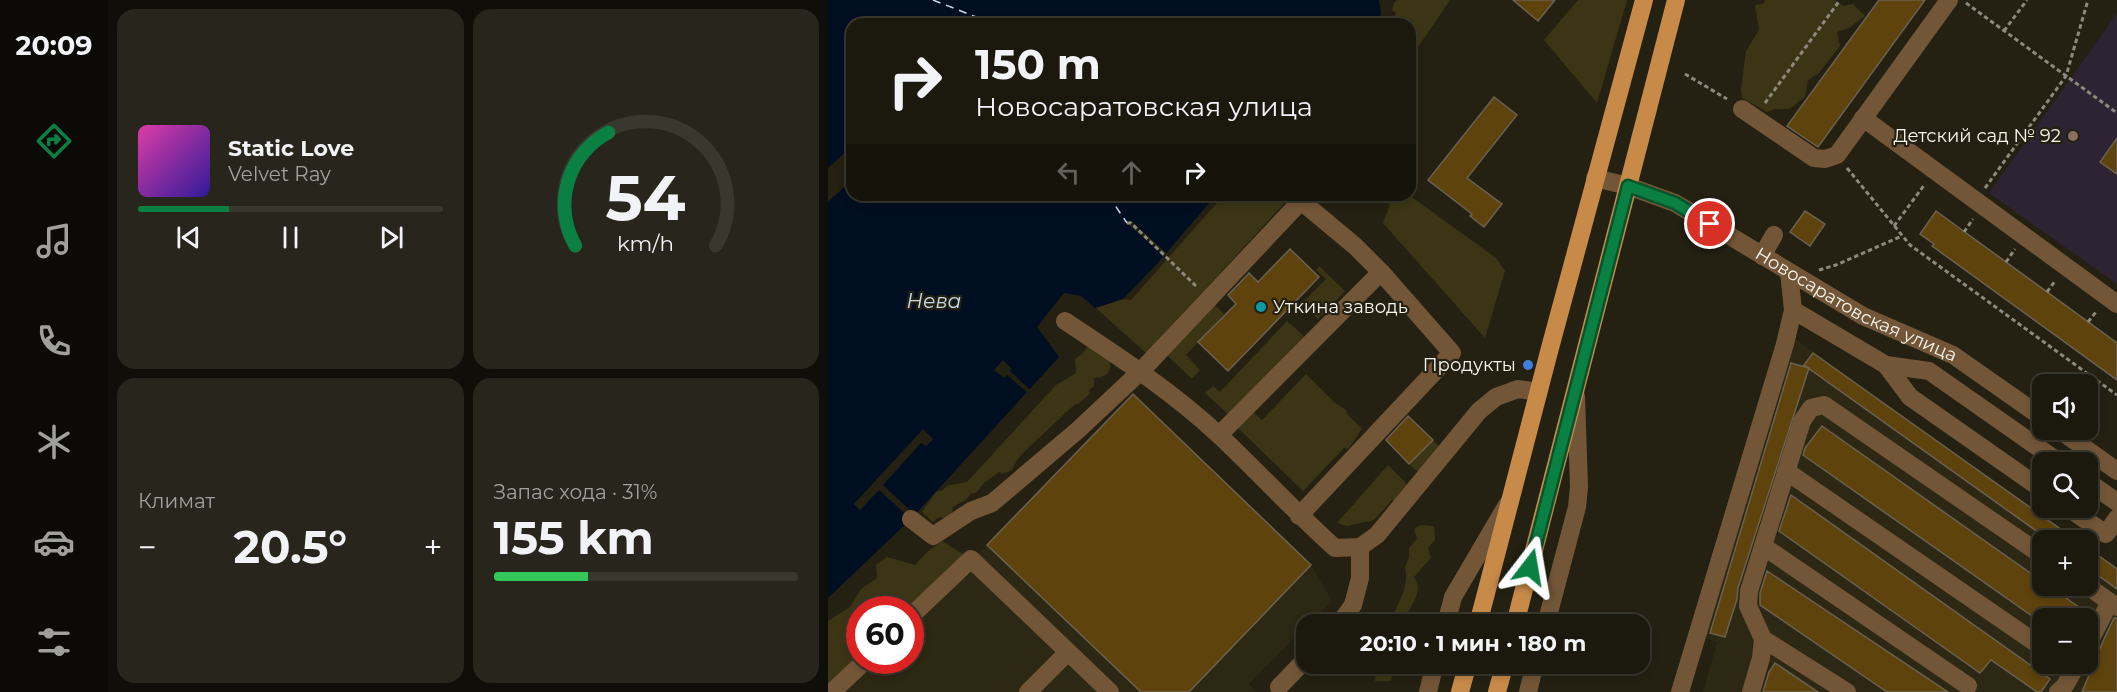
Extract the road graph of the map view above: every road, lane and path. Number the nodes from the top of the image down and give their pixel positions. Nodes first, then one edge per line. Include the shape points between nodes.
1 (1644, 0) edge
2 (1676, 0) edge
3 (1840, 0) edge
4 (1949, 0) edge
5 (1961, 0) edge
6 (2027, 0) edge
7 (2088, 0) edge
8 (2004, 32) junction
9 (1685, 74) dead end
10 (2066, 76) junction
11 (1748, 113) junction
12 (2117, 113) edge
13 (1863, 118) junction
14 (1837, 155) junction
15 (1934, 171) junction
16 (1595, 178) junction
17 (1628, 186) junction
18 (1976, 201) junction
19 (1127, 223) dead end
20 (1894, 226) junction
21 (1774, 235) dead end
22 (1903, 236) junction
23 (1762, 255) junction
24 (1381, 272) junction
25 (1789, 272) junction
26 (1812, 273) dead end
27 (1209, 299) junction
28 (2117, 304) edge
29 (1793, 310) junction
30 (1065, 321) dead end
31 (1886, 365) junction
32 (1141, 371) junction
33 (1576, 388) junction
34 (1538, 392) junction
35 (2117, 395) edge
36 (2032, 410) edge
37 (1219, 435) junction
38 (2073, 440) edge
39 (2045, 452) edge
40 (1786, 471) junction
41 (2117, 471) edge
42 (2032, 482) edge
43 (2098, 489) edge
44 (1511, 498) junction
45 (2117, 502) edge
46 (1299, 516) junction
47 (2083, 518) edge
48 (2117, 518) edge
49 (911, 519) dead end
50 (1763, 546) junction
51 (1360, 547) junction
52 (2032, 548) edge
53 (2098, 593) edge
54 (924, 604) edge
55 (2113, 604) edge
56 (1346, 614) edge
57 (1449, 614) edge
58 (1481, 614) edge
59 (1517, 614) edge
60 (1548, 614) edge
61 (2098, 628) edge
62 (1763, 639) junction
63 (2032, 640) edge
64 (1067, 653) junction
65 (1296, 669) edge
66 (851, 674) edge
67 (1432, 674) edge
68 (1465, 674) edge
69 (1502, 674) edge
70 (1532, 674) edge
71 (2069, 674) edge
72 (1968, 686) dead end
73 (1279, 687) dead end
74 (832, 692) edge
75 (1028, 692) edge
76 (1110, 692) edge
77 (1428, 692) edge
78 (1460, 692) edge
79 (1497, 692) edge
80 (1528, 692) edge
81 (1680, 692) edge
82 (1751, 692) edge
83 (1846, 692) edge
84 (2058, 692) edge

1 - 16 main road
2 - 17 main road
3 - 11 path
4 - 13 street
5 - 8 path
6 - 8 path
7 - 10 path
8 - 10 path
9 - 11 path
10 - 12 path
10 - 18 path
11 - 14 street via 1814,158
13 - 14 street
13 - 15 street
14 - 20 path
15 - 18 street
15 - 20 path
16 - 17 street, Новосаратовская улица
16 - 34 main road
17 - 23 street, Новосаратовская улица via 1675,203
17 - 33 main road
18 - 28 street
19 - 27 path
20 - 22 path
21 - 23 street
22 - 26 path
22 - 35 path via 1910,245
23 - 25 street, Новосаратовская улица
24 - 27 street via 1301,201
24 - 37 street
24 - 46 street via 1452,353
25 - 29 street
25 - 36 street, Новосаратовская улица via 1863,316 1953,355
27 - 32 street
29 - 31 street
29 - 81 street
30 - 32 street
31 - 39 street via 1929,371
31 - 42 street via 1910,397
32 - 37 street
32 - 49 street via 992,503 971,511 933,536
33 - 59 main road
33 - 60 street via 1577,507
34 - 44 main road
34 - 51 street via 1518,389 1496,397 1479,411 1377,535
37 - 46 street
38 - 41 street
40 - 50 street
40 - 52 street via 1802,421 1811,408 1824,405
40 - 63 street
43 - 45 street
44 - 57 street via 1453,597
44 - 58 main road
46 - 51 street via 1335,548
47 - 48 street via 2106,534
50 - 62 street via 1748,606
50 - 72 street
51 - 56 street via 1360,578 1353,605
53 - 55 street
54 - 64 street via 971,559
55 - 61 street
62 - 82 street
62 - 83 street
64 - 75 street
64 - 76 street
65 - 73 street
66 - 74 street
67 - 77 street
68 - 78 main road
69 - 79 main road
70 - 80 street
71 - 84 street

